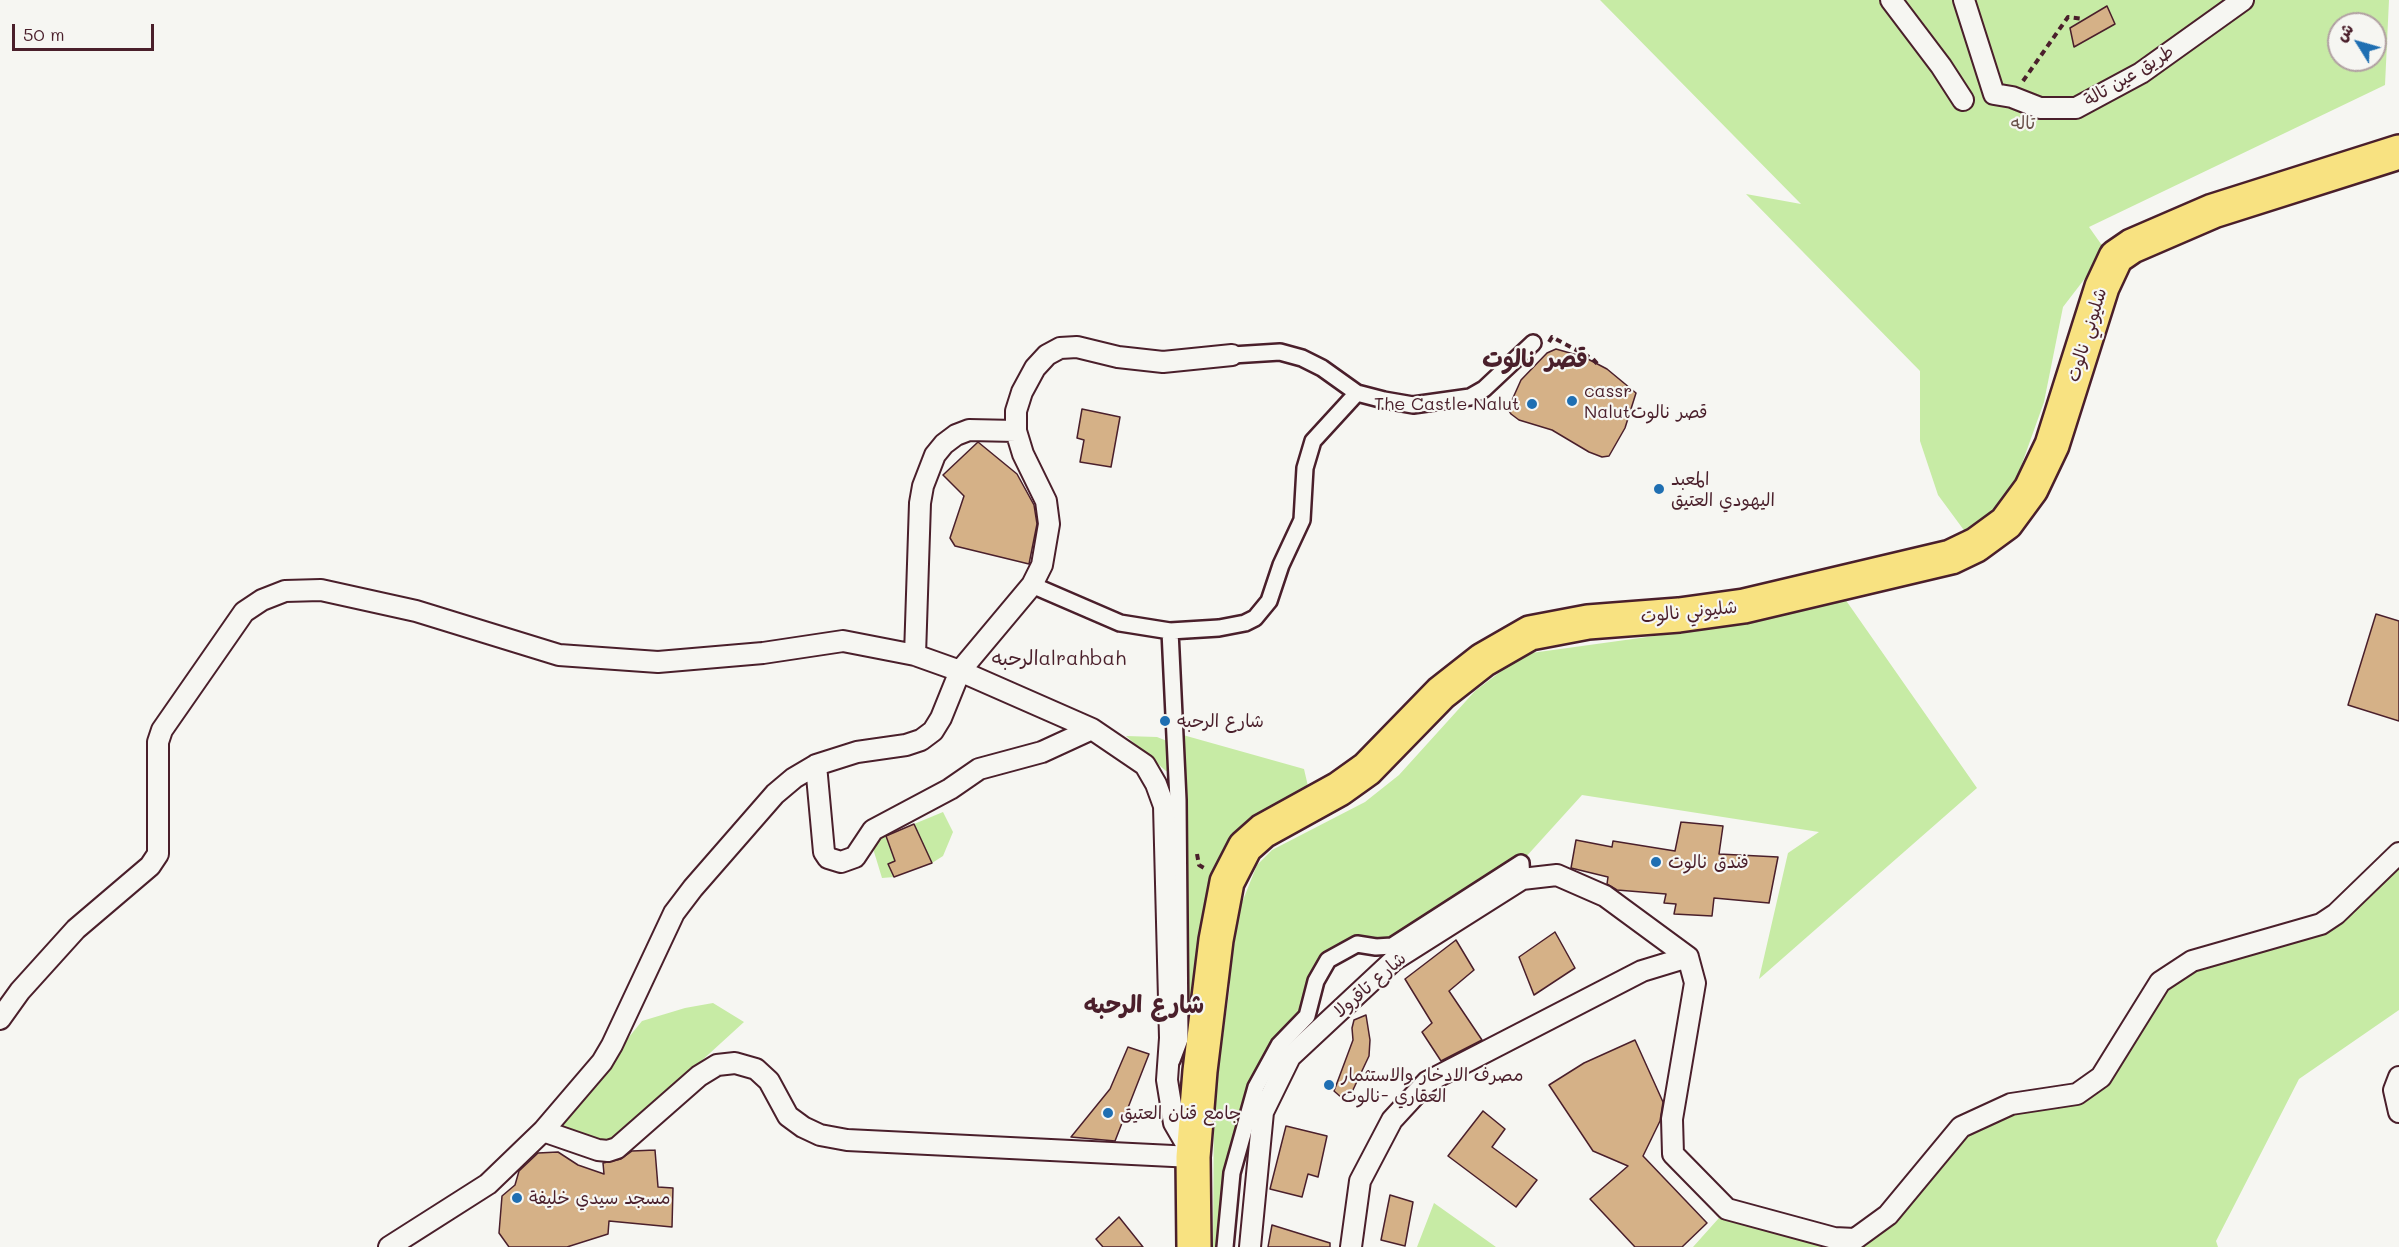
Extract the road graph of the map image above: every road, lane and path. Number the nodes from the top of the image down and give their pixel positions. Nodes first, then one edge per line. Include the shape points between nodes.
1 (1891, 0) edge
2 (1964, 0) edge
3 (2243, 0) edge
4 (2084, 19) dead end
5 (2012, 97) junction
6 (1963, 100) dead end
7 (2399, 152) edge
8 (1533, 343) joint
9 (1232, 356) joint
10 (1600, 367) dead end
11 (1358, 393) junction
12 (1016, 431) junction
13 (1032, 585) junction
14 (1170, 631) junction
15 (915, 655) junction
16 (960, 671) junction
17 (1092, 729) junction
18 (816, 765) junction
19 (2399, 853) edge
20 (1522, 879) junction
21 (1688, 957) junction
22 (0, 1019) edge
23 (1167, 1067) junction
24 (2399, 1077) edge
25 (2399, 1112) edge
26 (543, 1131) junction
27 (1193, 1157) junction
28 (388, 1247) edge
29 (1194, 1247) edge
30 (1225, 1247) edge
31 (1250, 1247) edge
32 (1350, 1247) edge

1 - 6 street
2 - 5 street, طريق عين تالة via 1994,94
3 - 5 street, طريق عين تالة via 2141,73 2076,108 2040,108
4 - 5 path via 2068,17
7 - 27 highway, شليوني نالوت via 2213,211 2132,246 2116,257 2102,287 2052,445 2031,489 2006,523 1976,545 1951,557 1744,606 1588,622 1530,633 1484,660 1441,693 1367,769 1263,831 1245,847 1227,882 1216,940
8 - 10 path via 1549,342 1552,337 1593,358
8 - 11 street via 1484,389 1470,397 1413,405
9 - 11 street via 1280,352 1302,358
9 - 12 street via 1163,362 1118,357 1077,346 1060,348 1035,368 1022,392 1016,411
11 - 14 street via 1313,441 1305,468 1302,520 1263,610 1245,623
12 - 13 street via 1046,501 1049,524 1042,565
12 - 15 street via 969,430 956,435 934,455 920,503
13 - 14 street via 1120,622
13 - 16 street
14 - 23 street via 1178,800 1180,1039
15 - 16 street
15 - 22 street via 843,641 658,662 559,655 416,611 321,590 285,591 262,600 244,612 162,730 158,742 158,854 150,866 76,929
16 - 17 street
16 - 18 street via 941,718 921,740
17 - 18 street via 1042,752 979,769 873,830 855,857 841,862 828,858 824,852
17 - 23 street via 1145,765 1164,806 1170,1038
18 - 26 street via 775,794 674,913 602,1062
19 - 21 street via 2321,924 2192,961 2160,982 2101,1077 2077,1094 2011,1104 1962,1127 1888,1215 1855,1239 1834,1238 1727,1209 1673,1154 1672,1119 1695,983
20 - 21 street, شارع تاقرولا via 1557,875 1605,896
20 - 30 street via 1521,863 1392,946 1357,944 1328,960 1316,981 1307,1016 1279,1045 1256,1087 1232,1173
20 - 31 street, شارع تاقرولا via 1394,960 1290,1057 1263,1112
21 - 32 street via 1642,971 1427,1082 1392,1120 1360,1181
23 - 27 street via 1174,1123
24 - 25 street via 2394,1090
26 - 27 street via 598,1150 617,1148 699,1076 717,1065 735,1063 756,1070 769,1081 788,1116 820,1135 847,1140
26 - 28 street via 488,1184
27 - 29 highway, شليوني نالوت

